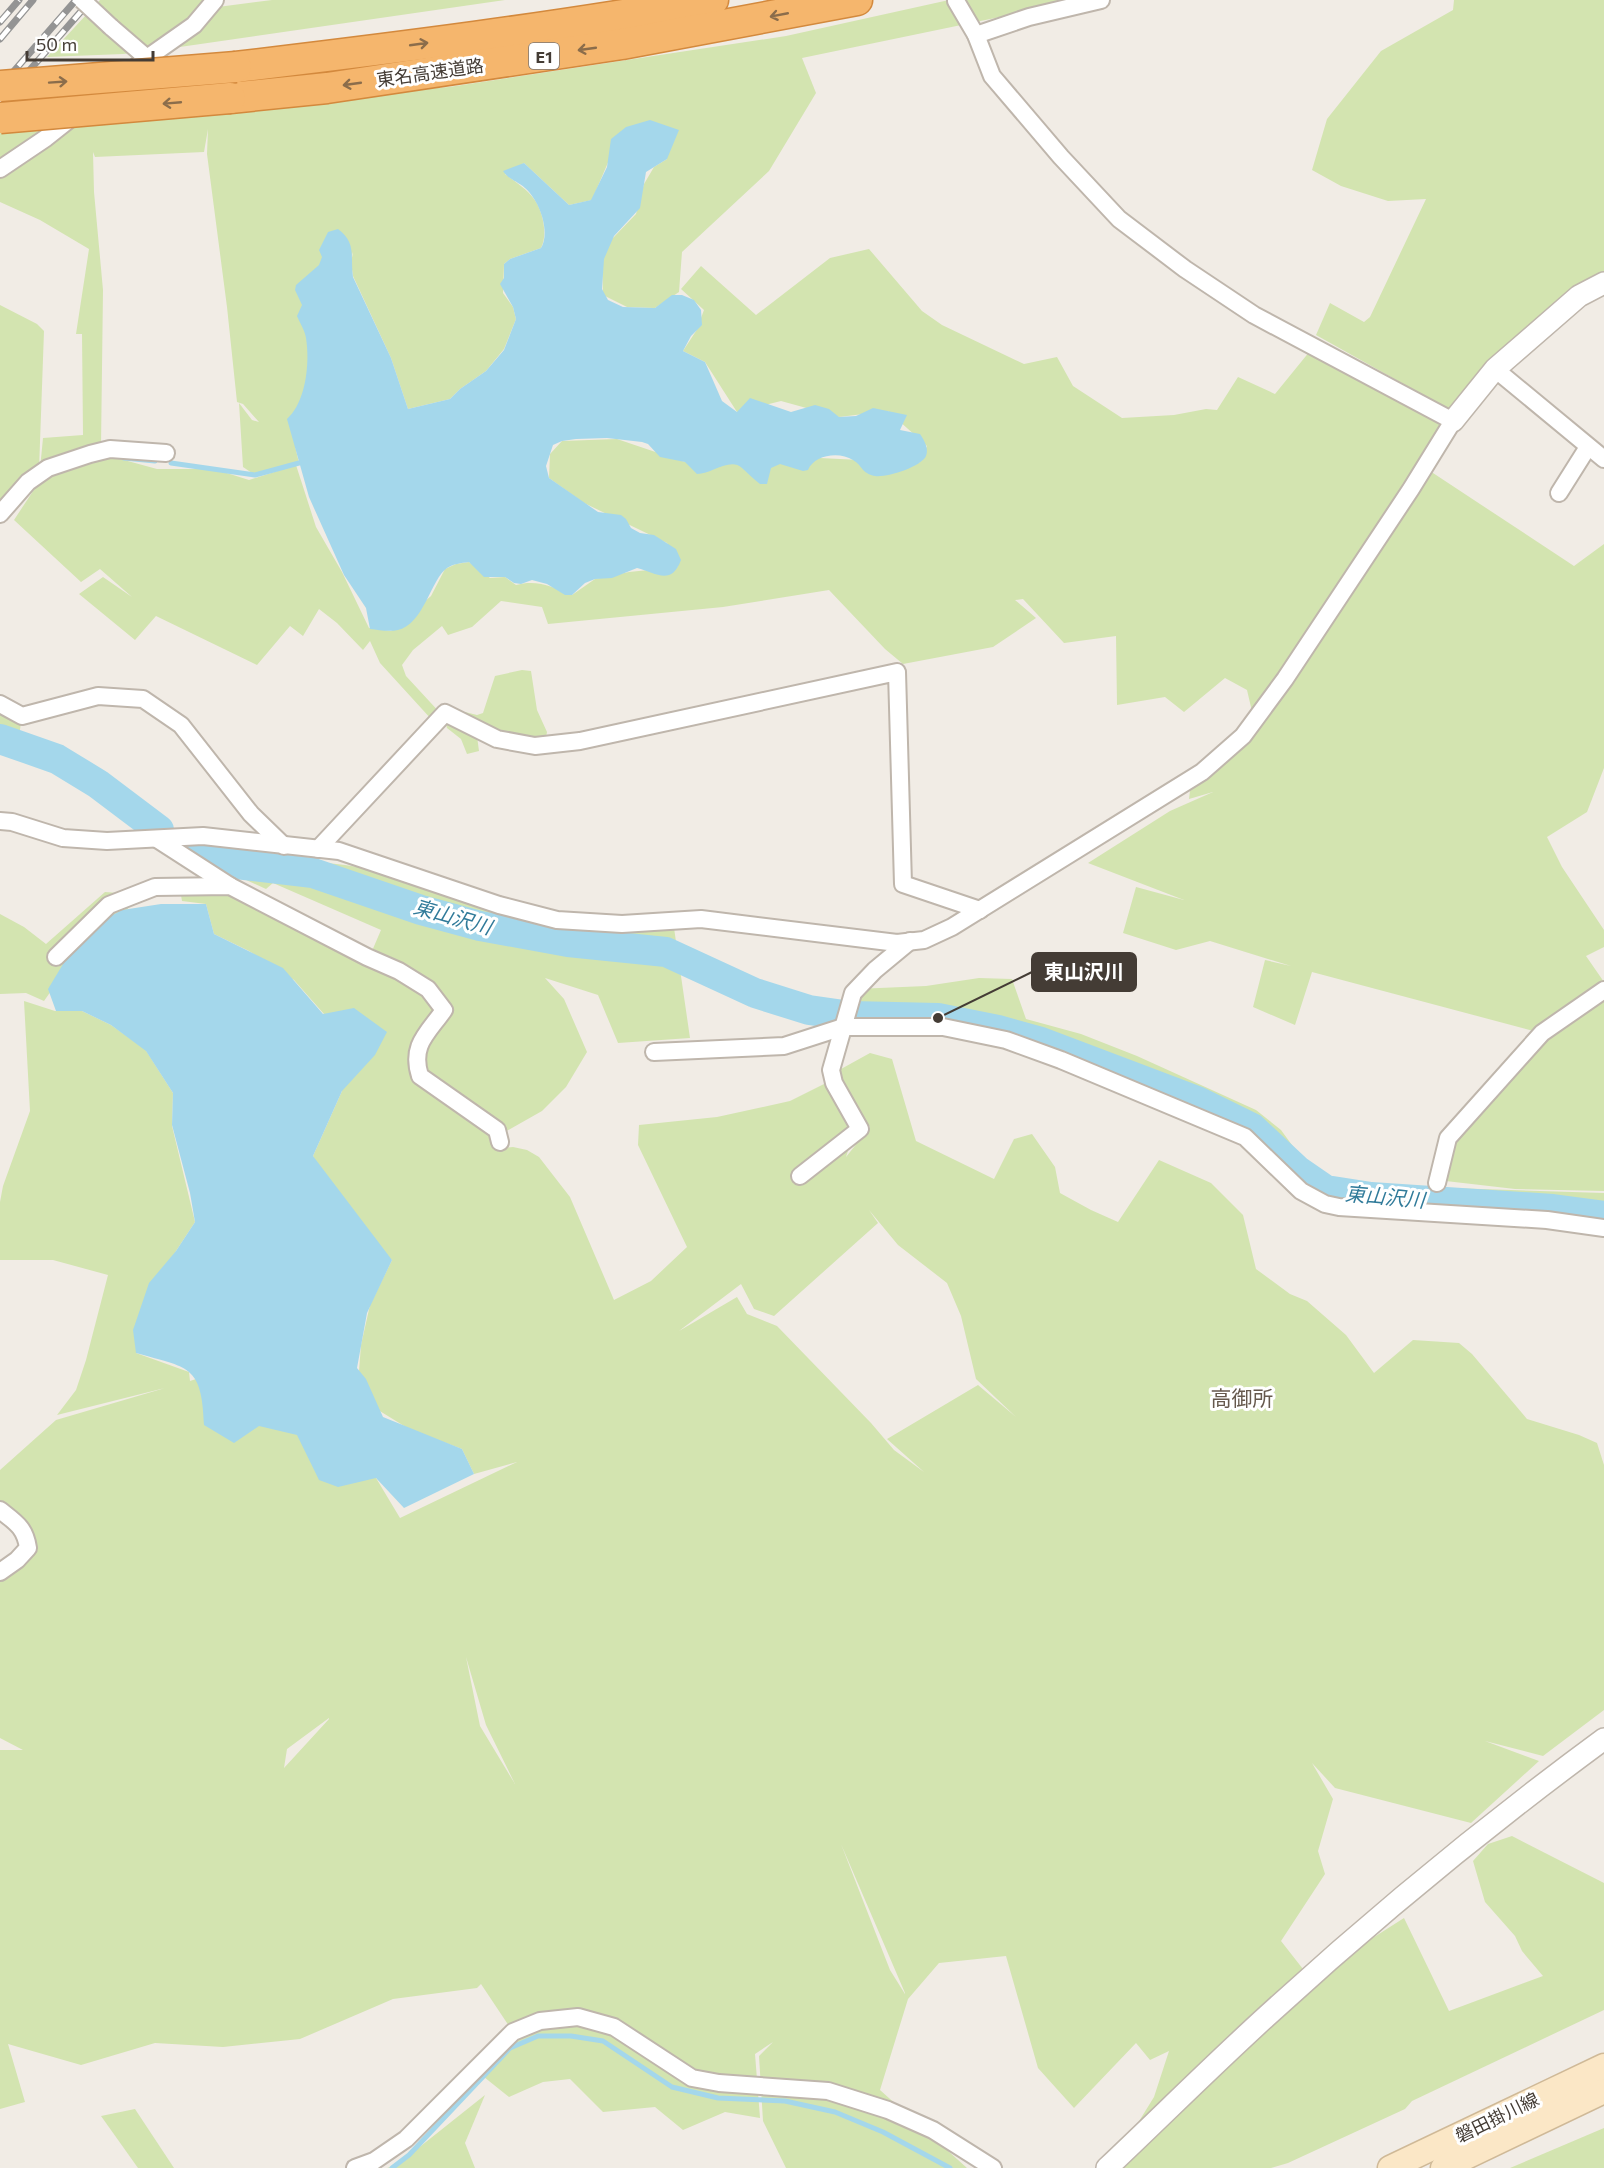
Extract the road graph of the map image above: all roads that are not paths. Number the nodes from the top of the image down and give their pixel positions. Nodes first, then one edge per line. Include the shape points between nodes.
1 (82, 0) edge
2 (215, 0) edge
3 (713, 0) edge
4 (857, 0) edge
5 (1101, 0) edge
6 (956, 1) edge
7 (976, 35) junction
8 (147, 58) junction
9 (0, 86) edge
10 (0, 118) edge
11 (0, 169) edge
12 (1604, 283) edge
13 (1495, 369) junction
14 (1453, 422) junction
15 (1588, 447) junction
16 (166, 453) dead end
17 (1604, 459) edge
18 (1558, 493) dead end
19 (0, 514) edge
20 (0, 704) edge
21 (0, 821) edge
22 (157, 839) junction
23 (285, 846) junction
24 (318, 849) junction
25 (230, 886) junction
26 (980, 910) junction
27 (910, 941) junction
28 (56, 957) dead end
29 (1604, 990) edge
30 (844, 1024) junction
31 (654, 1052) dead end
32 (500, 1142) dead end
33 (800, 1176) dead end
34 (1437, 1183) dead end
35 (1604, 1228) edge
36 (0, 1510) edge
37 (0, 1572) edge
38 (1604, 1739) edge
39 (1604, 2052) edge
40 (1604, 2066) edge
41 (1604, 2091) edge
42 (1604, 2105) edge
43 (1461, 2135) junction
44 (1479, 2150) junction
45 (355, 2168) edge
46 (993, 2168) edge
47 (1107, 2168) edge
48 (1390, 2168) edge
49 (1443, 2168) edge

1 - 8 street, bridge
2 - 8 street via 194,25
9 -> 3 highway, 東名高速道路 / E1, bridge via 236,67 379,50
4 -> 10 highway, 東名高速道路 / E1, bridge via 622,44 327,88
5 - 7 street via 1029,17
6 - 7 street
7 - 14 street via 992,76 1119,219 1254,315
8 - 11 street
12 - 13 street via 1579,296
13 - 14 street
13 - 15 street
14 - 26 street via 1285,679 1243,736 1202,772
15 - 17 street
15 - 18 street
16 - 19 street via 110,449 48,468 28,482
20 - 23 street via 22,716 98,696 143,699 181,724 251,814
21 - 22 street via 63,838
22 - 23 street via 203,836
22 - 25 street
23 - 24 street
24 - 26 street via 445,713 497,739 535,746 580,741 897,672 903,884
24 - 27 street via 339,851 498,905 557,920 622,924 701,919 897,943
25 - 28 street via 154,887 109,905
25 - 32 street via 429,989 444,1010 420,1041 420,1076 497,1130
26 - 27 street via 924,940
27 - 30 street via 853,993
29 - 34 street via 1542,1033 1448,1138
30 - 31 street via 784,1046
30 - 33 street via 831,1070 834,1083 860,1129
30 - 35 street via 943,1027 1006,1040 1061,1060 1245,1137 1301,1191 1325,1204 1547,1220
36 - 37 street via 21,1527 28,1548
38 - 47 street via 1525,1796 1418,1884 1268,2015
39 - 43 main road
40 - 43 main road, 磐田掛川線
41 - 44 main road, 磐田掛川線
42 - 44 main road via 1537,2137
43 - 48 main road, 磐田掛川線
44 - 49 main road, 磐田掛川線
45 - 46 street via 374,2161 406,2139 513,2032 540,2021 578,2017 614,2027 692,2078 828,2091 888,2110 933,2130

